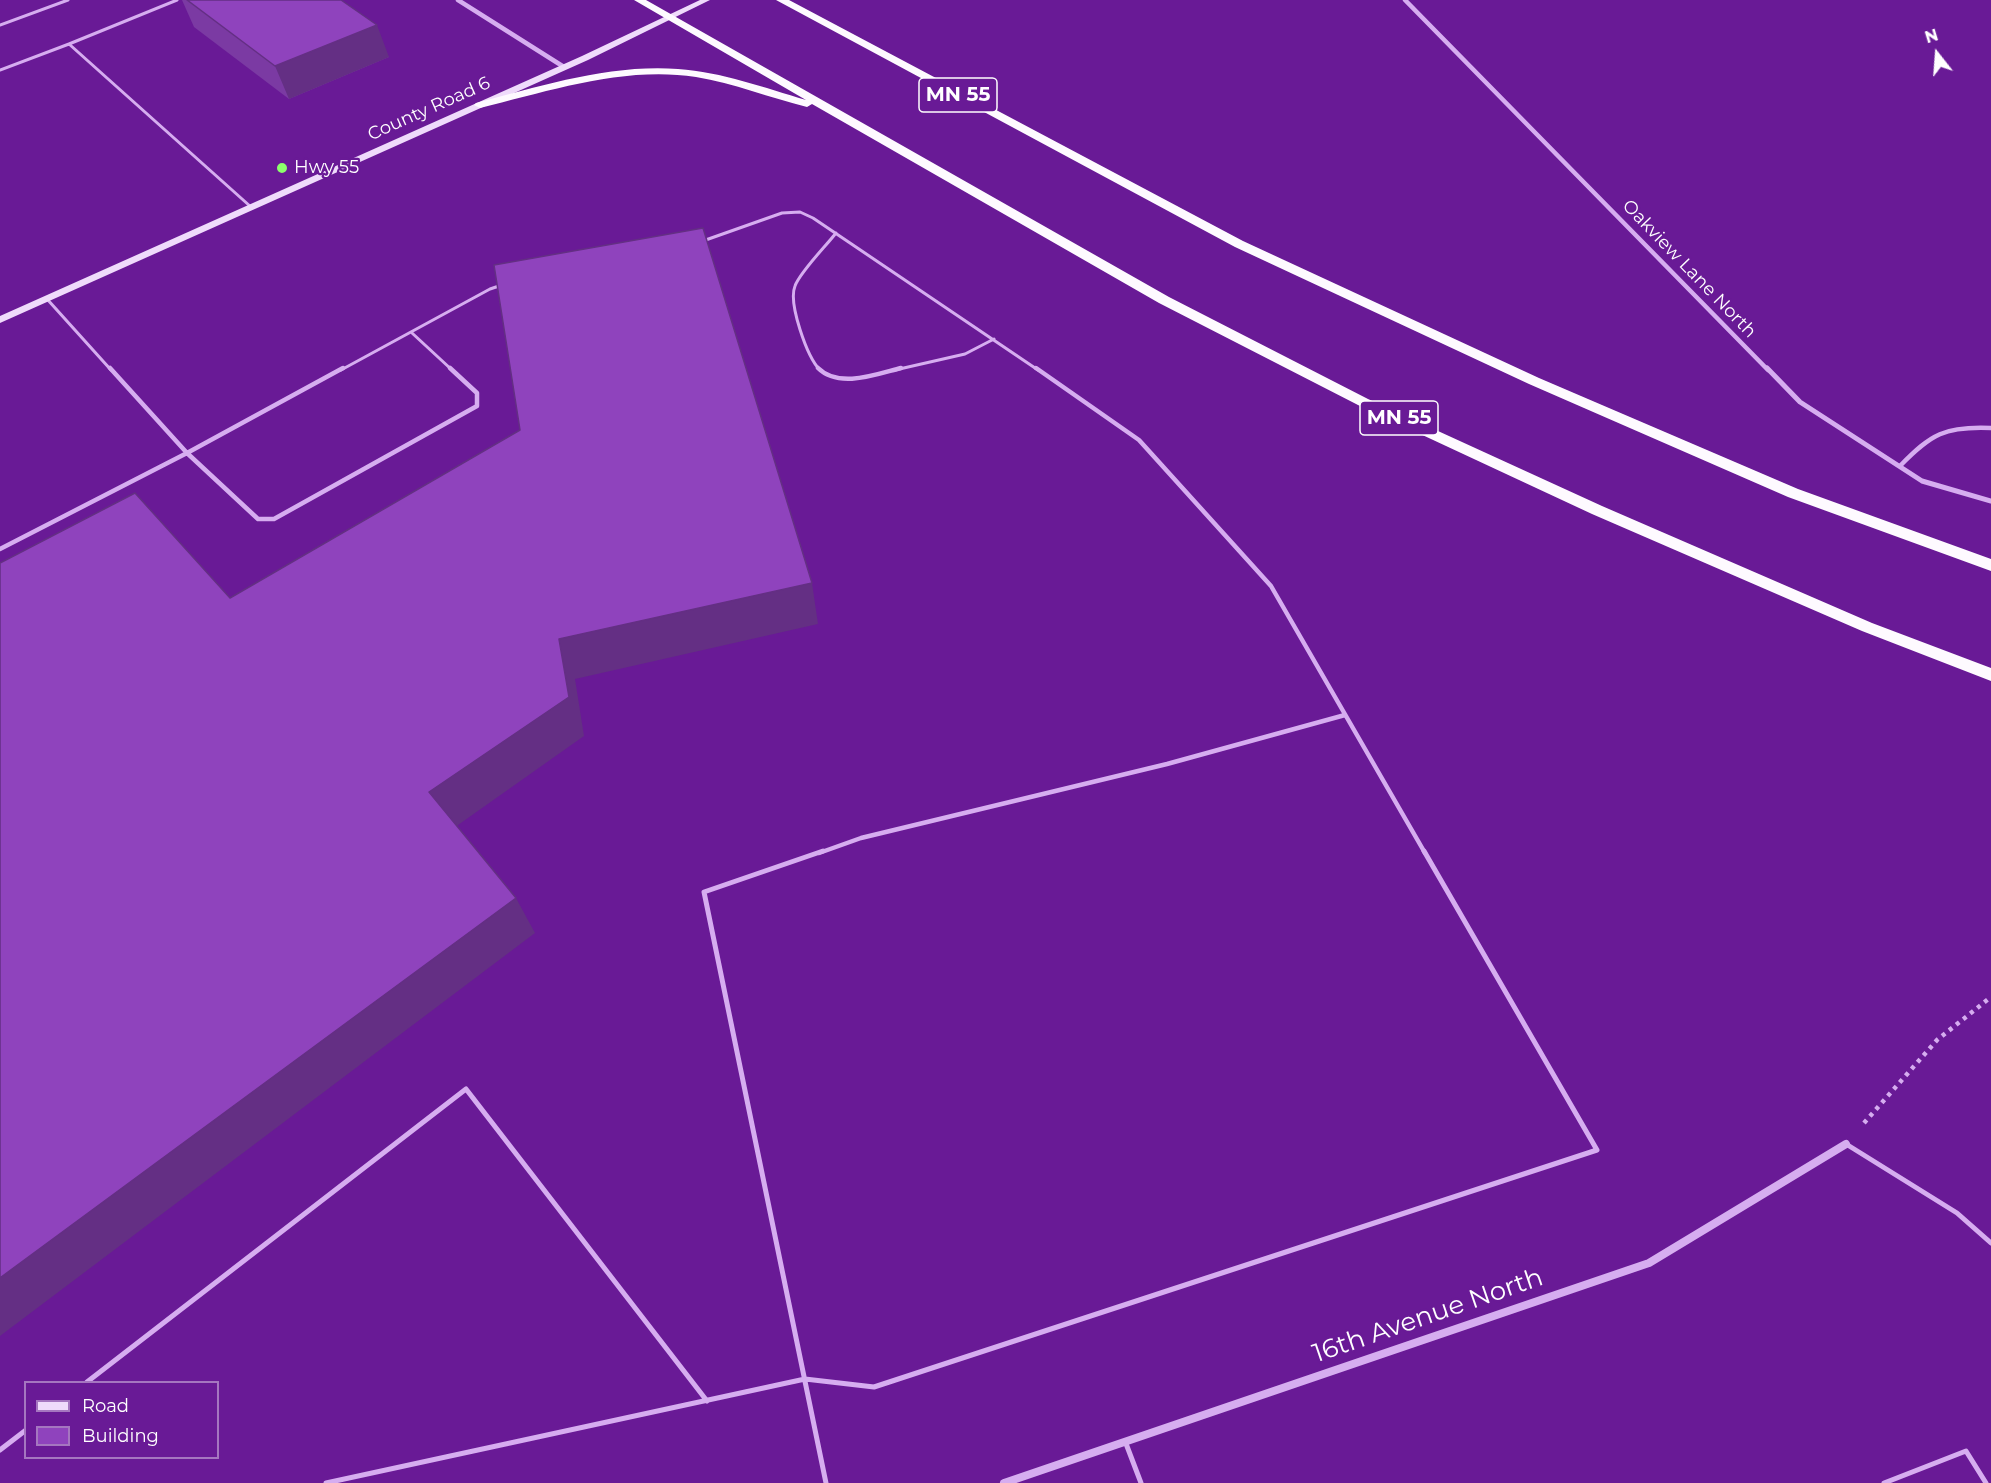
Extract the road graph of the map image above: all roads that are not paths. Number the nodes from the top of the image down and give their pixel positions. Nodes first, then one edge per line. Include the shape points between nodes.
1 (68, 0) edge
2 (177, 0) edge
3 (458, 0) edge
4 (639, 0) edge
5 (706, 0) edge
6 (781, 0) edge
7 (1405, 0) edge
8 (668, 17) junction
9 (0, 25) edge
10 (69, 44) junction
11 (564, 67) junction
12 (0, 70) edge
13 (480, 105) junction
14 (832, 111) junction
15 (251, 207) junction
16 (836, 233) junction
17 (697, 244) edge
18 (507, 284) edge
19 (47, 298) junction
20 (0, 320) edge
21 (412, 333) junction
22 (994, 339) junction
23 (1991, 428) edge
24 (187, 453) junction
25 (1900, 466) junction
26 (1991, 501) edge
27 (0, 549) edge
28 (1991, 565) edge
29 (1991, 675) edge
30 (1346, 715) junction
31 (1846, 1144) joint
32 (1991, 1243) edge
33 (805, 1379) junction
34 (90, 1381) edge
35 (708, 1401) junction
36 (24, 1432) edge
37 (1125, 1441) junction
38 (0, 1450) edge
39 (326, 1483) edge
40 (826, 1483) edge
41 (1004, 1483) edge
42 (1141, 1483) edge
43 (1884, 1483) edge
44 (1986, 1483) edge

1 - 9 lane
2 - 10 lane
3 - 11 street
4 - 8 highway, MN 55
5 - 8 main road, County Road 6
6 - 28 highway, MN 55 via 1239,244 1534,381 1793,493
7 - 25 street, Oakview Lane North via 1800,402
8 - 11 main road, County Road 6
8 - 14 highway, MN 55
10 - 12 lane
10 - 15 lane
11 - 13 main road, County Road 6
13 - 14 highway via 608,75 643,71 681,72
13 - 15 main road, County Road 6
14 - 29 highway, MN 55 via 1164,300 1363,402 1608,515 1867,627
15 - 19 main road, County Road 6
16 - 17 lane via 801,212 782,213
16 - 22 lane
16 - 22 lane via 804,271 795,285 793,298 807,352 824,374 841,379 863,377 965,354
18 - 21 lane via 490,289
19 - 20 main road, County Road 6
19 - 24 lane
21 - 24 lane
21 - 24 lane via 477,393 477,406 274,519 258,519
22 - 30 lane via 1139,440 1271,586
23 - 25 lane via 1970,427 1942,433 1927,440
24 - 27 lane
25 - 26 street, Oakview Lane North via 1922,481
30 - 33 lane via 1167,764 861,838 704,892
30 - 33 lane via 1597,1150 874,1387
31 - 32 lane via 1958,1213
31 - 37 street, 16th Avenue North via 1649,1263
33 - 35 lane
33 - 40 lane
34 - 35 lane via 466,1089
35 - 39 lane
36 - 38 lane
37 - 41 street, 16th Avenue North
37 - 42 lane
43 - 44 lane via 1966,1451

